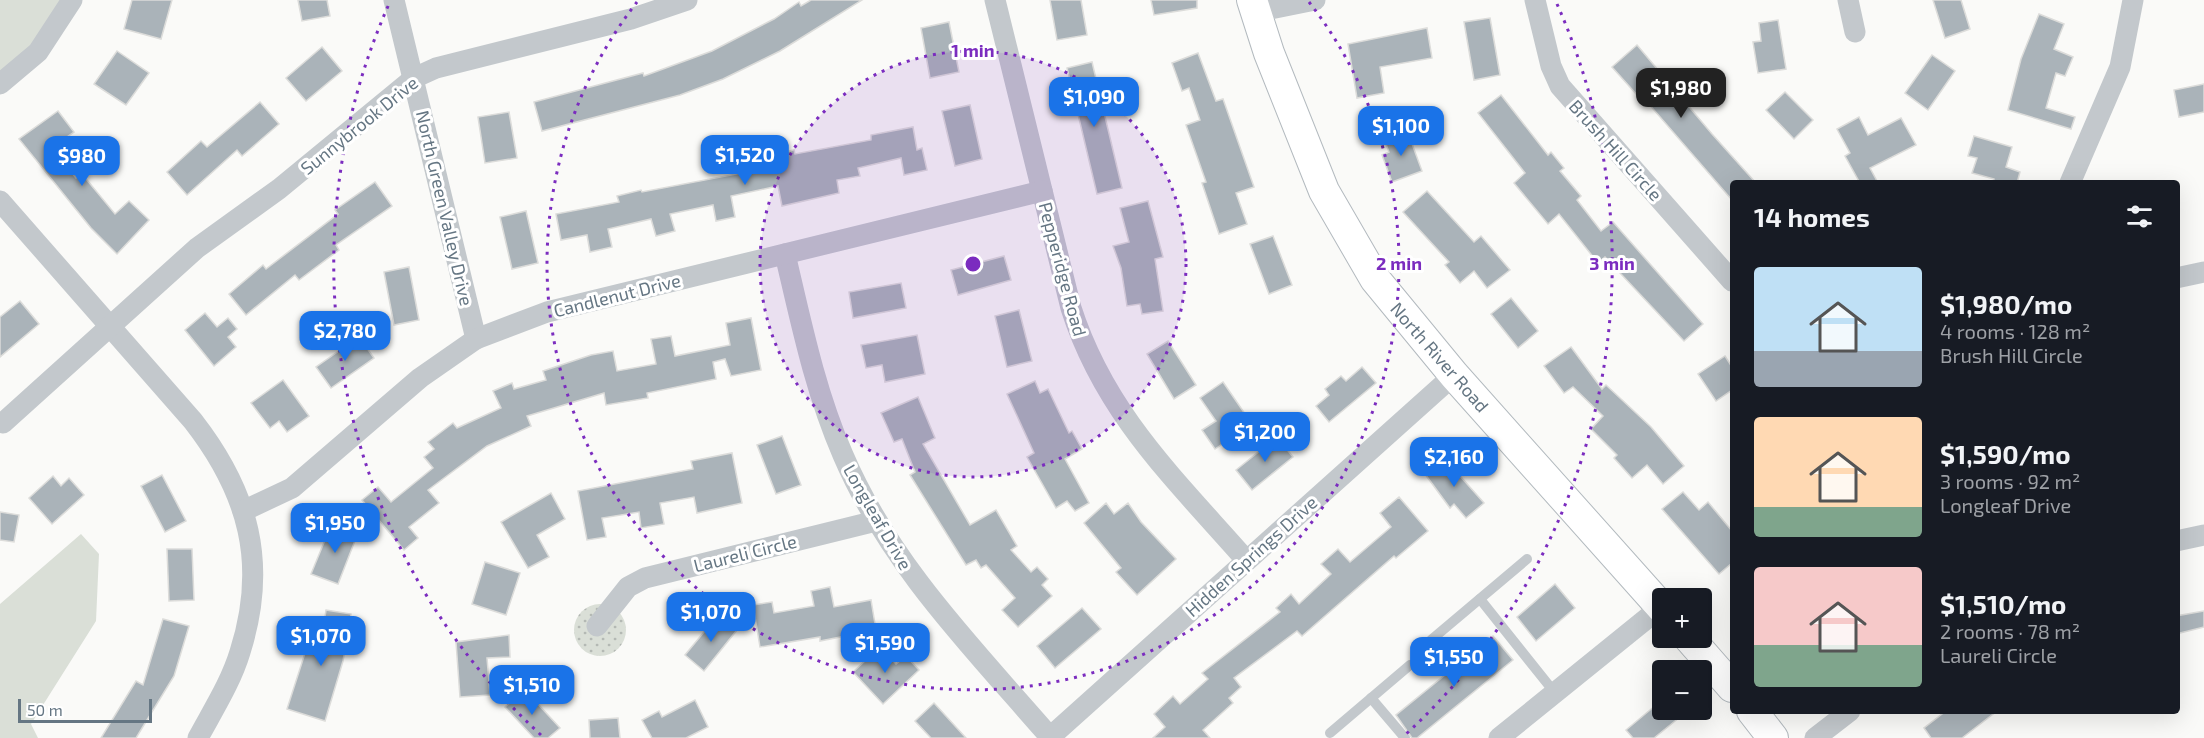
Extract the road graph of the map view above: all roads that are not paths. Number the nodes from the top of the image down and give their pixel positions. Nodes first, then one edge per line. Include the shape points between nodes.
1 (72, 0) edge
2 (394, 0) edge
3 (687, 0) edge
4 (995, 0) edge
5 (1315, 0) edge
6 (1535, 0) edge
7 (1848, 0) edge
8 (2133, 0) edge
9 (1254, 6) edge
10 (1855, 32) dead end
11 (414, 78) junction
12 (0, 84) edge
13 (2071, 180) edge
14 (1042, 191) junction
15 (0, 201) edge
16 (785, 254) junction
17 (2204, 272) edge
18 (2180, 277) edge
19 (1730, 279) edge
20 (110, 327) junction
21 (476, 339) junction
22 (1454, 375) junction
23 (3, 423) dead end
24 (243, 511) junction
25 (876, 521) junction
26 (2204, 535) edge
27 (2180, 540) edge
28 (1527, 559) dead end
29 (1246, 560) junction
30 (1652, 596) edge
31 (1480, 599) junction
32 (1652, 615) edge
33 (597, 626) dead end
34 (1431, 640) dead end
35 (1698, 648) edge
36 (1410, 665) dead end
37 (1730, 685) edge
38 (1555, 693) junction
39 (1371, 698) junction
40 (1754, 714) edge
41 (1846, 714) edge
42 (1330, 733) dead end
43 (1505, 736) edge
44 (1049, 737) edge
45 (198, 738) edge
46 (1405, 738) edge
47 (1773, 738) edge
48 (1815, 738) edge

1 - 12 street via 38,51
2 - 11 street, North Green Valley Drive
3 - 11 street, Sunnybrook Drive via 631,19 436,68
4 - 14 street, Pepperidge Road
5 - 9 street
6 - 19 street, Brush Hill Circle via 1551,66 1560,86
7 - 10 street
8 - 13 street via 2120,67
9 - 22 street, North River Road via 1316,172 1358,254
11 - 20 street, Sunnybrook Drive via 279,189 197,248
11 - 21 street, North Green Valley Drive
14 - 16 street, Candlenut Drive
14 - 29 street, Pepperidge Road via 1079,334 1103,384 1138,437
15 - 20 street
16 - 21 street, Candlenut Drive via 547,312
16 - 25 street, Longleaf Drive via 815,378 847,465
17 - 18 street
20 - 23 street, Sunnybrook Drive
20 - 24 street via 214,448 236,487
21 - 24 street, Candlenut Drive via 420,378 292,488
22 - 29 street, Hidden Springs Drive
22 - 30 street, North River Road
24 - 45 street via 252,552 250,615 234,667
25 - 33 street, Laureli Circle via 645,578 628,587
25 - 44 street, Longleaf Drive via 935,607
26 - 27 street
28 - 31 lane
29 - 44 street, Hidden Springs Drive
31 - 34 lane
31 - 38 lane
32 - 38 street
35 - 37 street
36 - 39 lane
38 - 43 street
39 - 42 lane
39 - 46 lane
40 - 47 street
41 - 48 street

